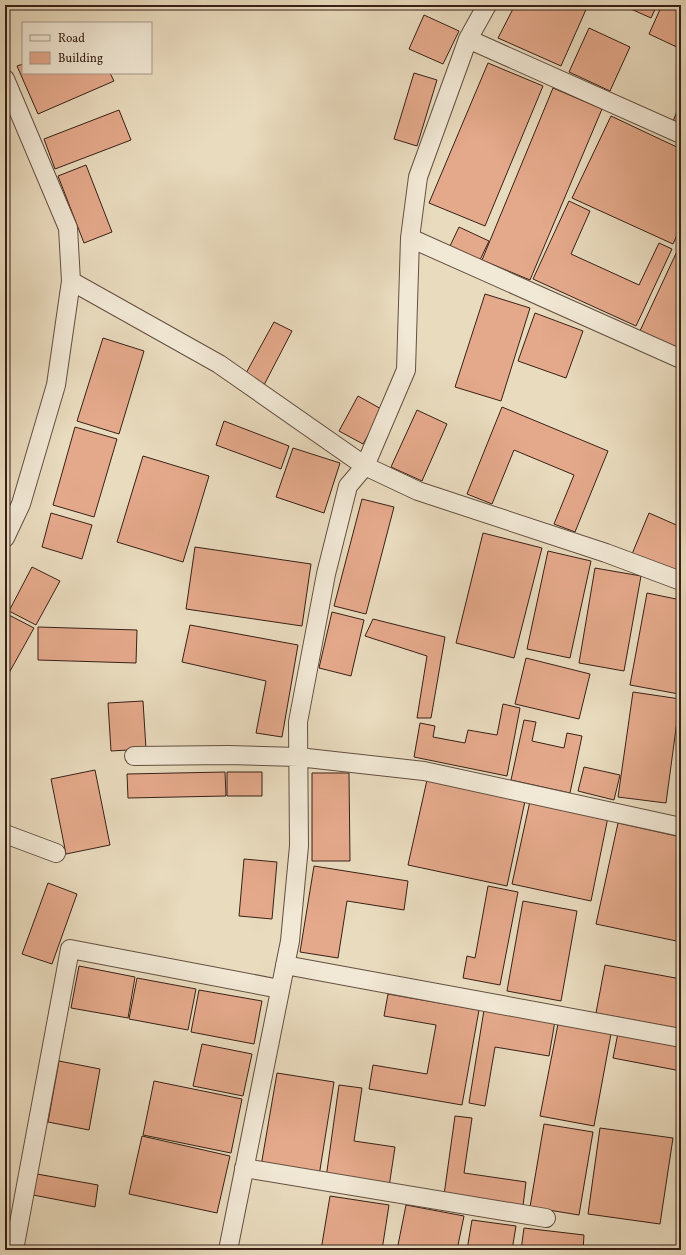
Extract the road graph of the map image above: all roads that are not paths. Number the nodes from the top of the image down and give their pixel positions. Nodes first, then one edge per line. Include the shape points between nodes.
1 (487, 5) edge
2 (468, 39) junction
3 (5, 79) edge
4 (681, 134) edge
5 (410, 238) junction
6 (71, 281) junction
7 (681, 359) edge
8 (365, 466) junction
9 (5, 538) edge
10 (681, 581) edge
11 (134, 756) dead end
12 (298, 757) junction
13 (681, 827) edge
14 (5, 834) edge
15 (56, 853) dead end
16 (285, 965) junction
17 (280, 989) junction
18 (681, 1038) edge
19 (244, 1168) junction
20 (546, 1218) dead end
21 (14, 1250) edge
22 (228, 1250) edge

1 - 2 street
2 - 4 street
2 - 5 street via 418,177
3 - 6 street via 68,228
5 - 7 street
5 - 8 street via 406,370
6 - 8 street via 219,364
6 - 9 street via 56,385 20,504
8 - 10 street via 418,491 606,553
8 - 12 street via 348,486 326,574 298,722
11 - 12 street via 228,754
12 - 13 street via 424,771
12 - 16 street via 299,846 290,942
14 - 15 street
16 - 17 street
16 - 18 street
17 - 19 street
17 - 21 street via 70,949
19 - 20 street
19 - 22 street

